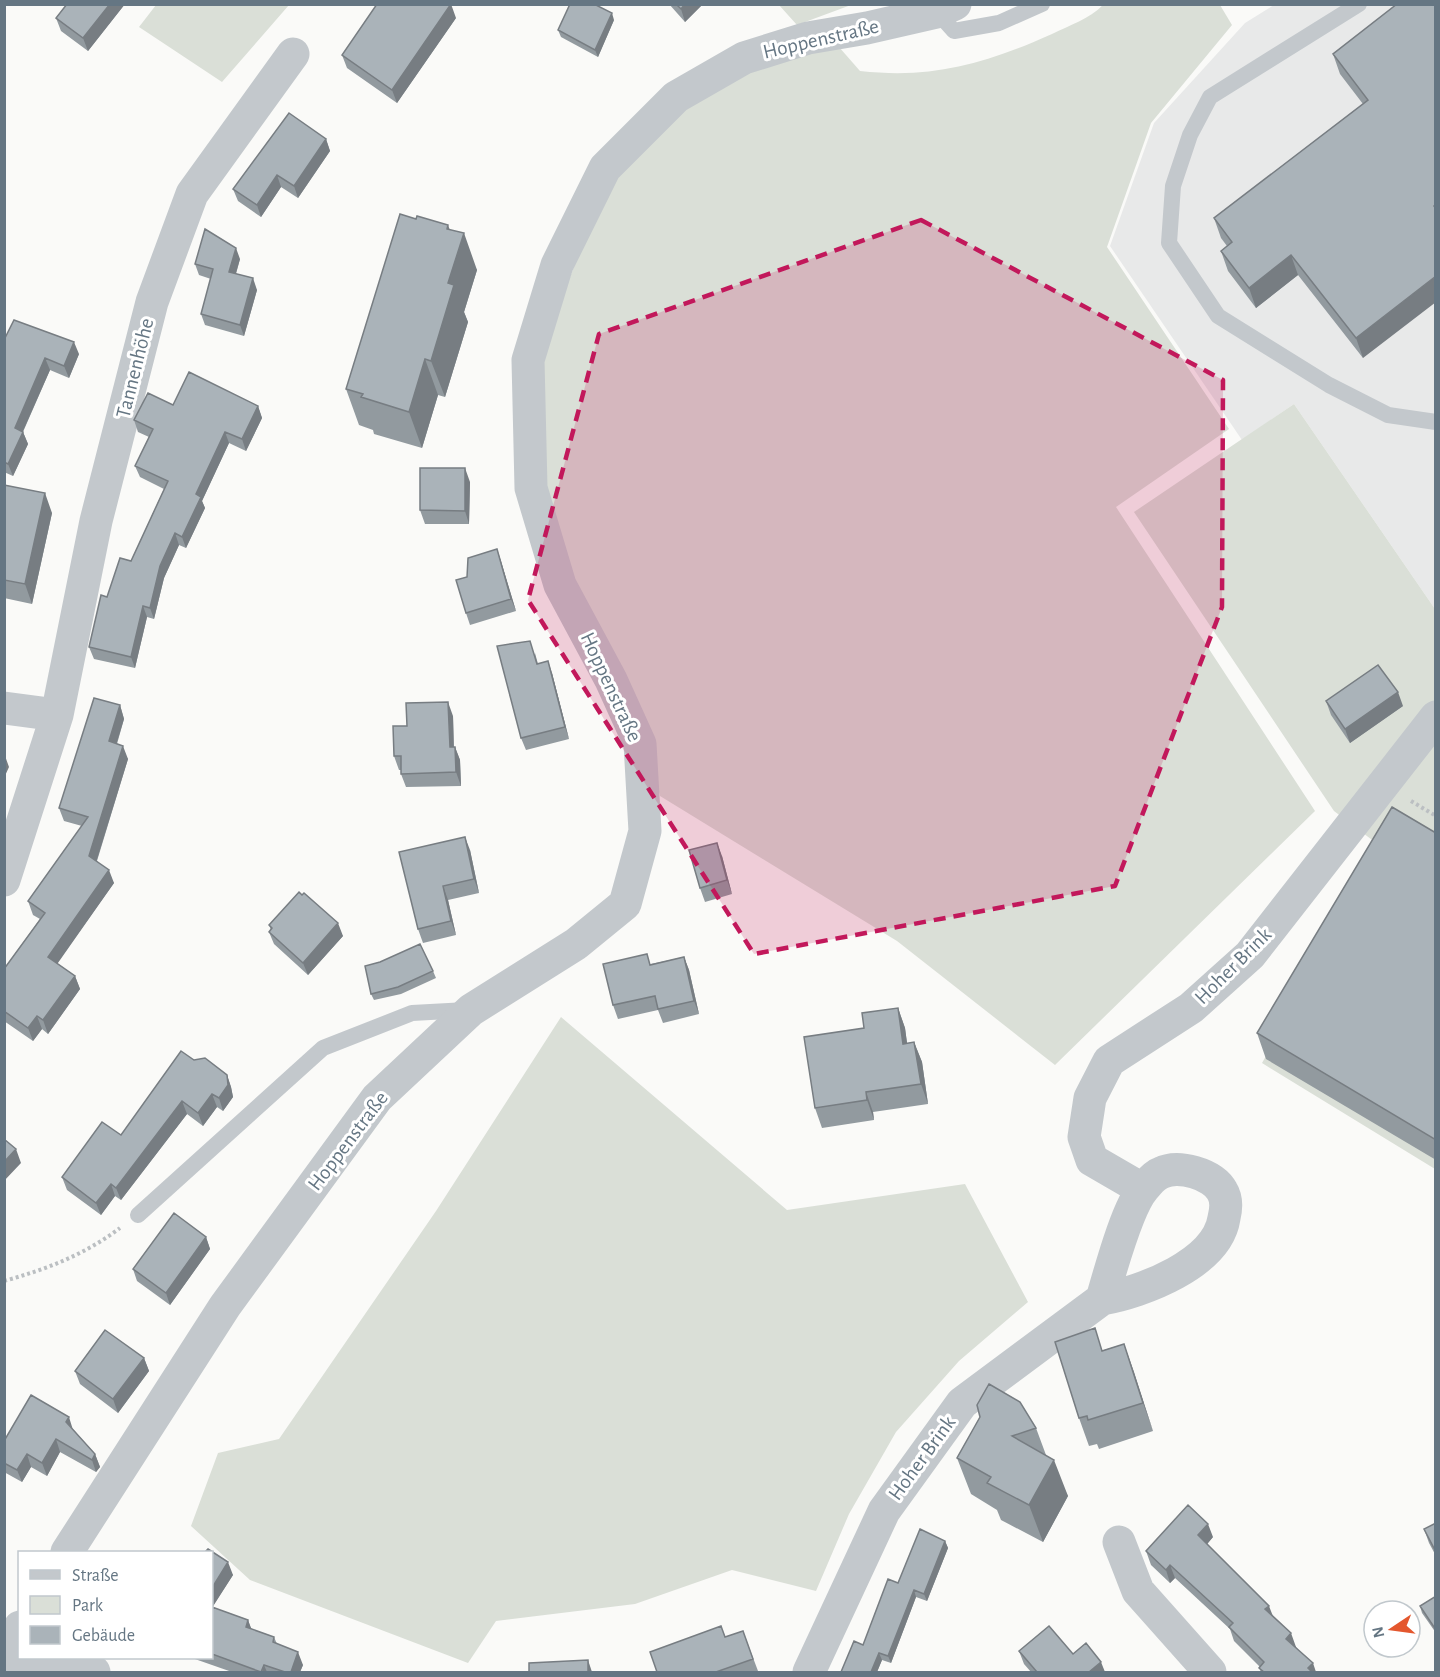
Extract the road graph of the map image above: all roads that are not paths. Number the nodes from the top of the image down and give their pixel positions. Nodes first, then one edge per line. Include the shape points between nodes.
1 (1042, 4) edge
2 (1359, 4) edge
3 (946, 8) edge
4 (293, 54) dead end
5 (1436, 422) edge
6 (4, 708) edge
7 (57, 715) junction
8 (1436, 717) edge
9 (4, 880) edge
10 (471, 1010) junction
11 (1142, 1189) junction
12 (138, 1215) road end
13 (1102, 1299) junction
14 (1119, 1542) dead end
15 (69, 1551) edge
16 (18, 1630) edge
17 (4, 1650) edge
18 (4, 1656) edge
19 (56, 1668) edge
20 (94, 1672) edge
21 (809, 1672) edge
22 (1210, 1672) edge

1 - 3 lane via 999,23 954,31
2 - 5 lane via 1210,97 1190,135 1173,186 1169,243 1218,316 1329,385 1388,416
3 - 10 street, Hoppenstraße via 808,38 744,58 676,97 605,168 557,265 528,360 531,488 560,585 640,744 645,831 625,904 576,944
4 - 7 street, Tannenhöhe via 192,194 153,302 96,521
6 - 7 street
7 - 9 street, Tannenhöhe
8 - 11 street, Hoher Brink via 1250,955 1191,1008 1109,1061 1090,1098 1084,1137 1092,1160
10 - 12 lane via 411,1012 323,1048
10 - 15 street, Hoppenstraße via 377,1098 225,1306
11 - 13 street, Hoher Brink via 1126,1224
11 - 13 street, Hoher Brink via 1161,1172 1185,1170 1208,1178 1222,1191 1226,1207 1222,1229 1207,1252 1173,1274 1128,1294
13 - 21 street, Hoher Brink via 962,1403 884,1511
14 - 22 street via 1138,1591
16 - 17 street
18 - 19 street
19 - 20 street

